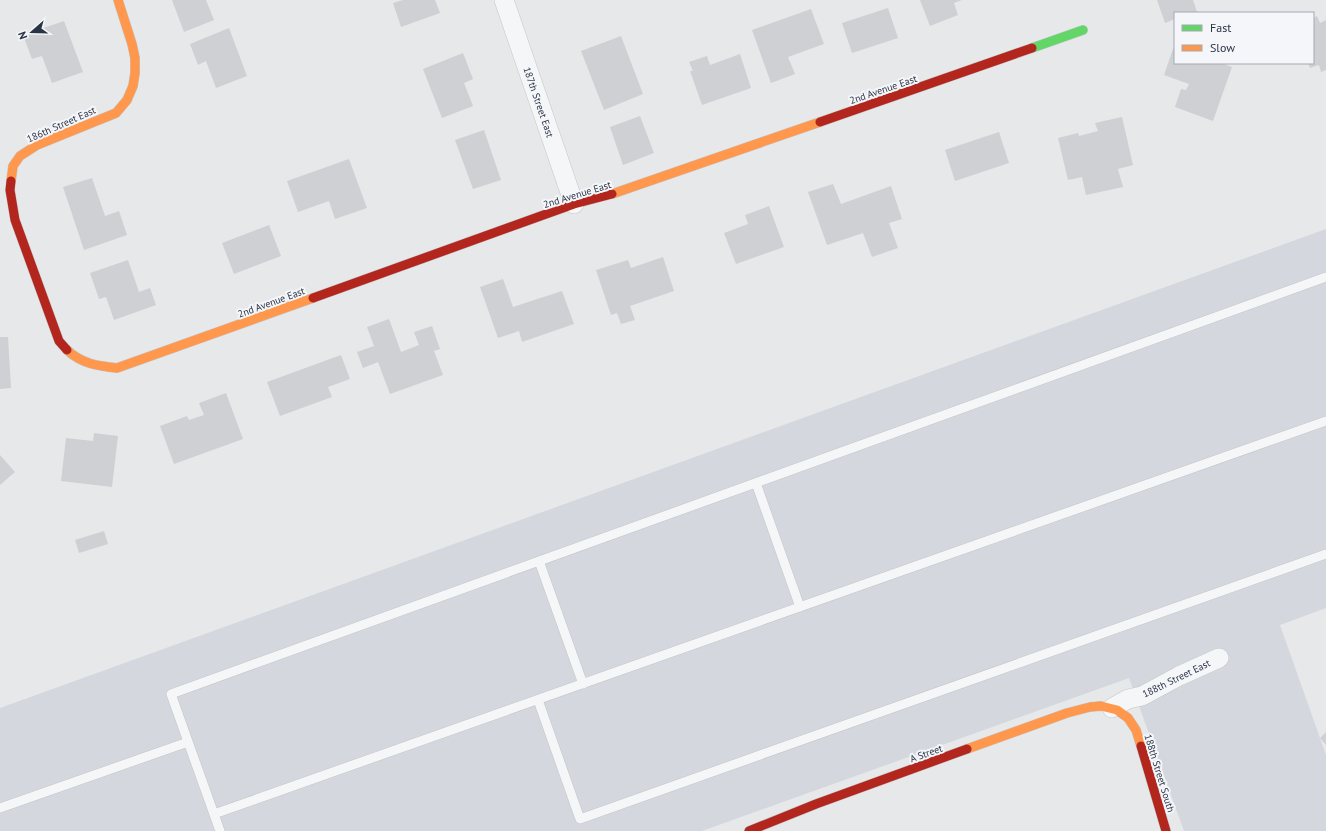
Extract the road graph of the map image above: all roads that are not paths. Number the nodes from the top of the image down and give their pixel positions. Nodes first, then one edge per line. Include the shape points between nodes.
1 (118, 0) edge
2 (504, 0) edge
3 (1083, 30) dead end
4 (574, 204) junction
5 (1326, 277) edge
6 (78, 360) joint
7 (1326, 421) edge
8 (756, 483) junction
9 (1326, 554) edge
10 (539, 561) junction
11 (800, 607) junction
12 (1219, 658) dead end
13 (582, 684) junction
14 (538, 700) junction
15 (1112, 708) junction
16 (188, 742) junction
17 (0, 808) edge
18 (214, 814) junction
19 (220, 831) edge
20 (749, 831) edge
21 (1166, 831) edge

1 - 6 street, 186th Street East via 135,55 136,71 132,92 116,113 37,145 20,156 13,166 10,190 15,220 59,341
2 - 4 street, 187th Street East
3 - 4 street, 2nd Avenue East via 618,193
4 - 6 street, 2nd Avenue East via 132,364 117,368 101,367
5 - 8 lane
7 - 11 lane
8 - 10 lane
8 - 11 lane
9 - 14 lane via 580,819
10 - 13 lane
10 - 16 lane via 171,694
11 - 13 lane
12 - 15 street, 188th Street East
13 - 14 lane
14 - 18 lane
15 - 20 street, A Street via 1084,708 1067,713 816,804
15 - 21 street, 188th Street South via 1129,720 1138,735
16 - 17 lane
16 - 18 lane
18 - 19 lane

